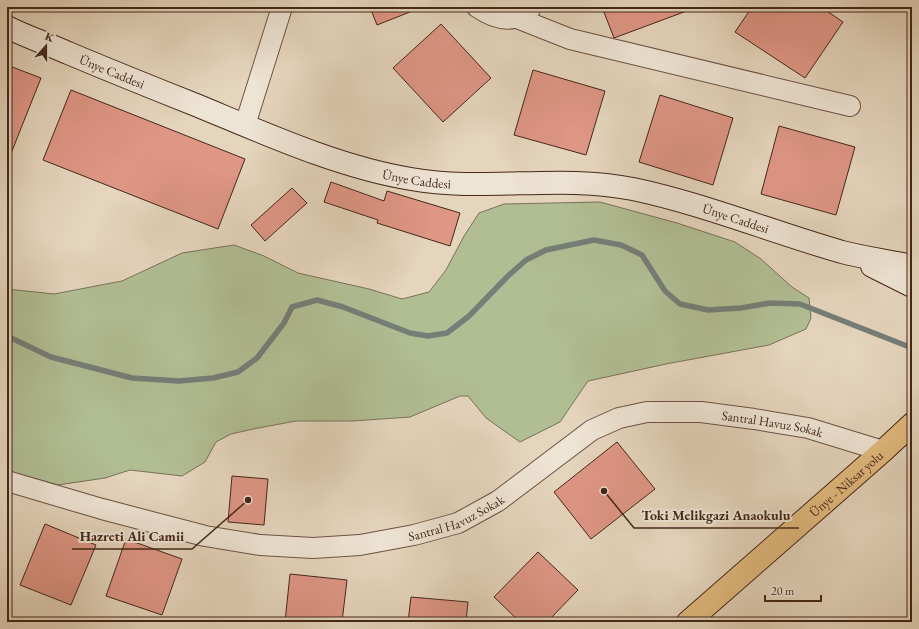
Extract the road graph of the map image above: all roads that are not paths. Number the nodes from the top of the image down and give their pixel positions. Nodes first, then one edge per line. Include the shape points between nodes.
1 (282, 7) edge
2 (477, 7) edge
3 (524, 12) edge
4 (7, 27) edge
5 (850, 106) dead end
6 (245, 125) junction
7 (844, 252) junction
8 (912, 266) edge
9 (912, 286) edge
10 (912, 424) edge
11 (883, 451) junction
12 (7, 481) edge
13 (688, 622) edge

1 - 6 street
2 - 3 street via 502,19
3 - 5 street via 570,39
4 - 6 main road, Ünye Caddesi
6 - 7 main road, Ünye Caddesi via 361,168 407,179 466,184 570,183 630,189 675,200
7 - 8 main road, Ünye Caddesi
7 - 9 main road, Ünye Caddesi
10 - 11 main road, Ünye - Niksar yolu
11 - 12 street, Santral Havuz Sokak via 808,428 762,420 701,412 647,412 619,418 592,430 498,500 458,523 360,544 313,548 260,545 205,536
11 - 13 main road, Ünye - Niksar yolu

